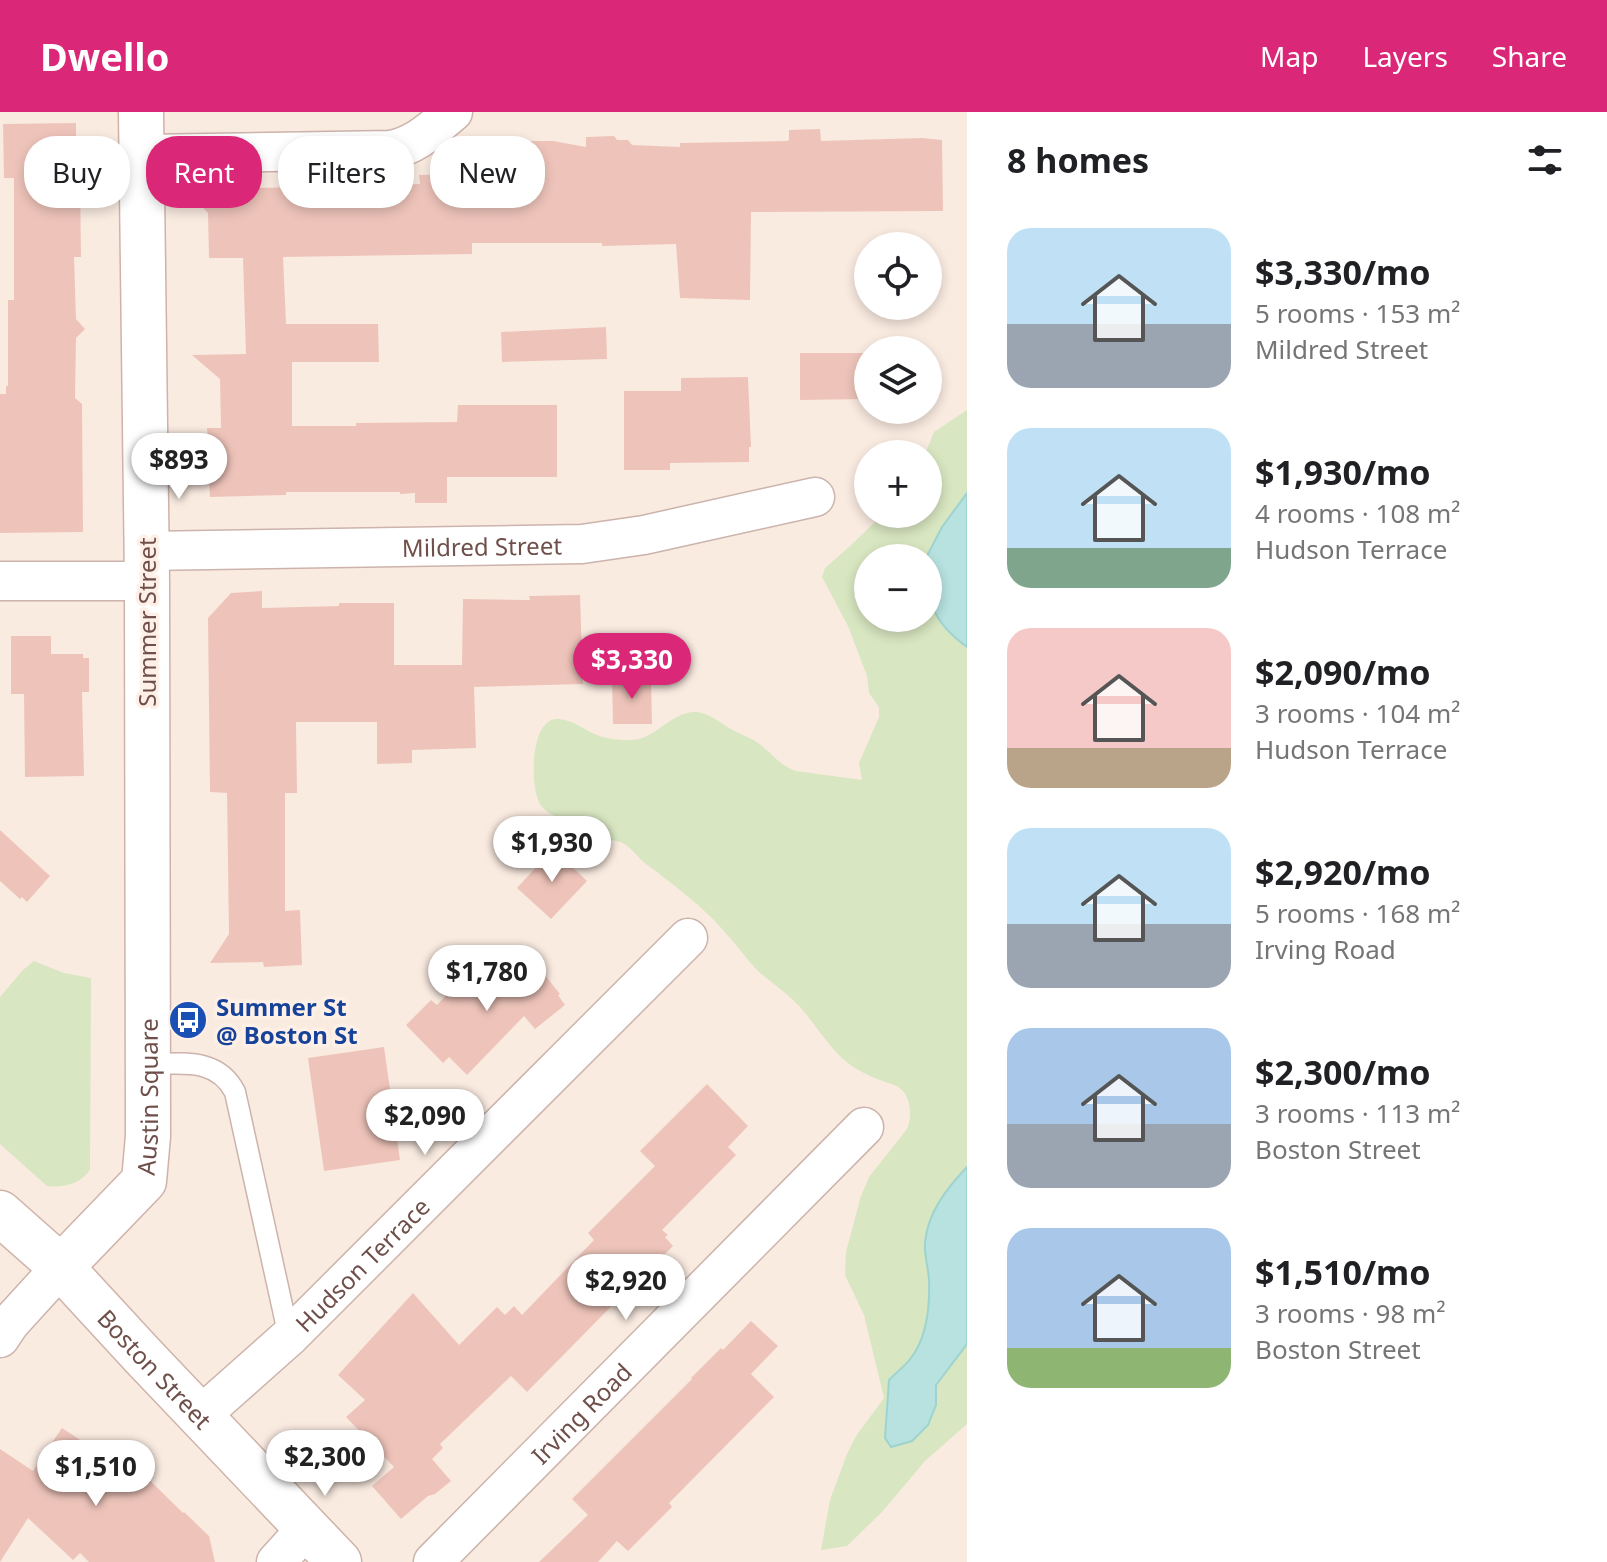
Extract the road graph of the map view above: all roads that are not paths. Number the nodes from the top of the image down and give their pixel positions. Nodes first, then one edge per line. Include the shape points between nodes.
1 (453, 112) edge
2 (141, 133) edge
3 (815, 497) dead end
4 (146, 566) junction
5 (0, 581) edge
6 (148, 891) joint
7 (688, 938) dead end
8 (149, 1064) junction
9 (864, 1127) dead end
10 (0, 1213) edge
11 (61, 1267) junction
12 (289, 1337) junction
13 (0, 1338) edge
14 (200, 1416) junction
15 (307, 1528) junction
16 (276, 1562) edge
17 (339, 1562) edge
18 (433, 1562) edge

1 - 2 street via 418,141 391,150
2 - 4 main road, Summer Street
3 - 4 street, Mildred Street via 582,544
4 - 5 street, Mildred Street
4 - 6 main road, Summer Street
6 - 8 main road, Austin Square
7 - 12 street, Hudson Terrace
8 - 11 main road, Austin Square via 144,1181
8 - 12 lane via 209,1067 235,1092
9 - 18 street, Irving Road
10 - 11 main road, Boston Street
11 - 13 street
11 - 14 main road, Boston Street
12 - 14 street, Hudson Terrace
14 - 15 main road, Boston Street
15 - 16 street
15 - 17 main road, Boston Street

